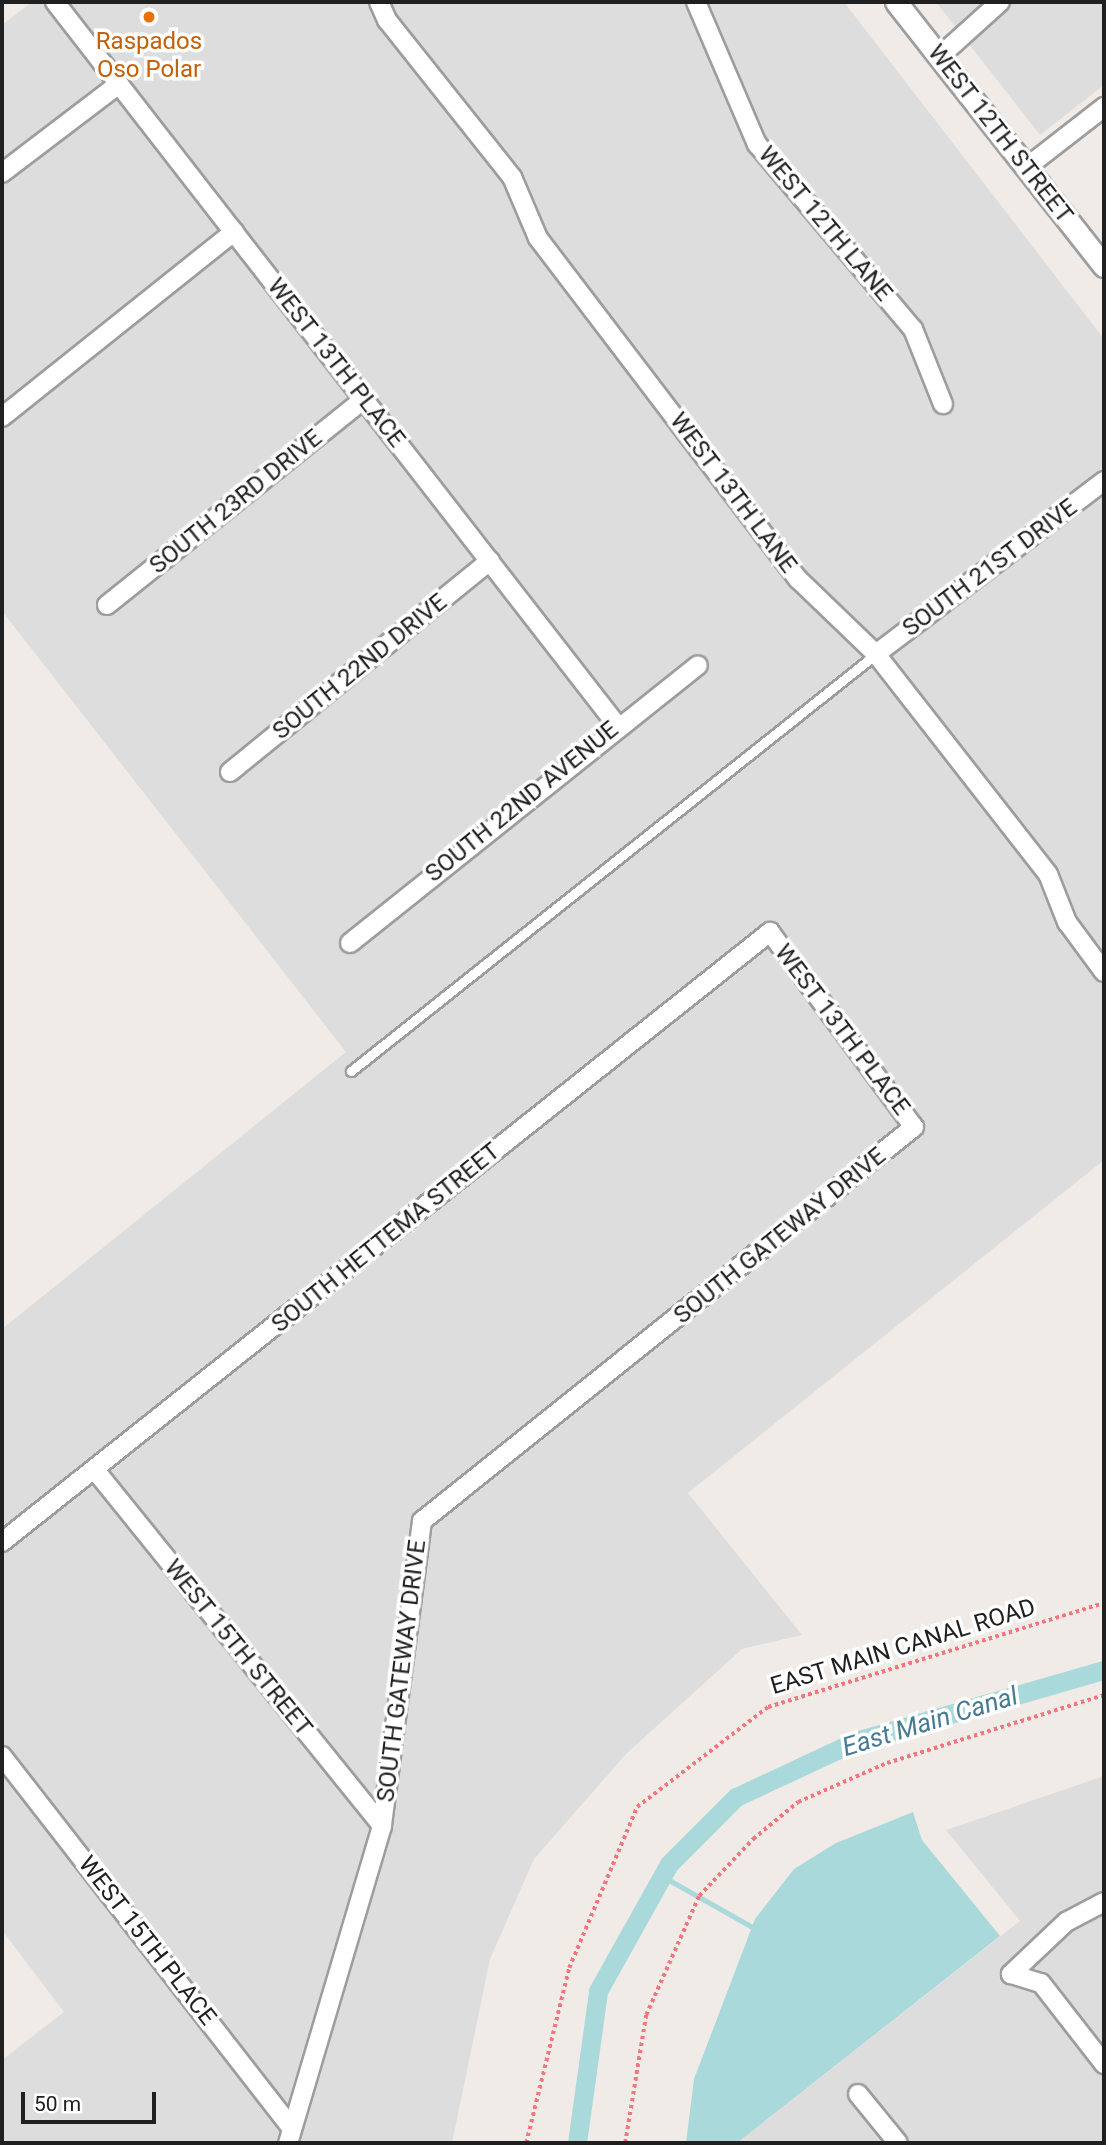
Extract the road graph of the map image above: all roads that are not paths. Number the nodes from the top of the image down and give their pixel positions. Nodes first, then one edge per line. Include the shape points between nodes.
1 (55, 2) edge
2 (379, 2) edge
3 (696, 2) edge
4 (896, 2) edge
5 (999, 2) edge
6 (939, 57) junction
7 (118, 84) junction
8 (1104, 107) edge
9 (1027, 167) junction
10 (2, 173) edge
11 (234, 232) junction
12 (1104, 266) edge
13 (364, 399) junction
14 (943, 404) dead end
15 (2, 417) edge
16 (1104, 483) edge
17 (490, 561) junction
18 (107, 605) dead end
19 (876, 654) junction
20 (698, 665) dead end
21 (616, 724) junction
22 (230, 772) dead end
23 (770, 932) joint
24 (350, 943) dead end
25 (1104, 972) edge
26 (351, 1071) dead end
27 (914, 1127) joint
28 (95, 1469) junction
29 (2, 1542) edge
30 (2, 1756) edge
31 (382, 1826) junction
32 (1104, 1902) edge
33 (1104, 2064) edge
34 (858, 2094) dead end
35 (290, 2135) edge
36 (898, 2143) edge

1 - 7 street, WEST 13TH PLACE
2 - 19 street, WEST 13TH LANE via 387,20 512,177 555,260 798,579
3 - 14 street, WEST 12TH LANE via 757,144 913,329
4 - 6 street, WEST 12TH STREET
5 - 6 street
6 - 9 street, WEST 12TH STREET
7 - 10 street
7 - 11 street, WEST 13TH PLACE
8 - 9 street
9 - 12 street, WEST 12TH STREET
11 - 13 street, WEST 13TH PLACE
11 - 15 street
13 - 17 street, WEST 13TH PLACE
13 - 18 street, SOUTH 23RD DRIVE
16 - 19 street, SOUTH 21ST DRIVE
17 - 21 street, WEST 13TH PLACE
17 - 22 street, SOUTH 22ND DRIVE
19 - 25 street, WEST 13TH LANE via 1048,874 1067,922
19 - 26 lane
20 - 21 street, SOUTH 22ND AVENUE
21 - 24 street, SOUTH 22ND AVENUE
23 - 27 street, WEST 13TH PLACE
23 - 28 street, SOUTH HETTEMA STREET
27 - 31 street, SOUTH GATEWAY DRIVE via 422,1521
28 - 29 street, SOUTH HETTEMA STREET
28 - 31 street, WEST 15TH STREET
30 - 35 street, WEST 15TH PLACE
31 - 35 street, SOUTH GATEWAY DRIVE
32 - 33 street via 1066,1922 1011,1973 1041,1983
34 - 36 street

